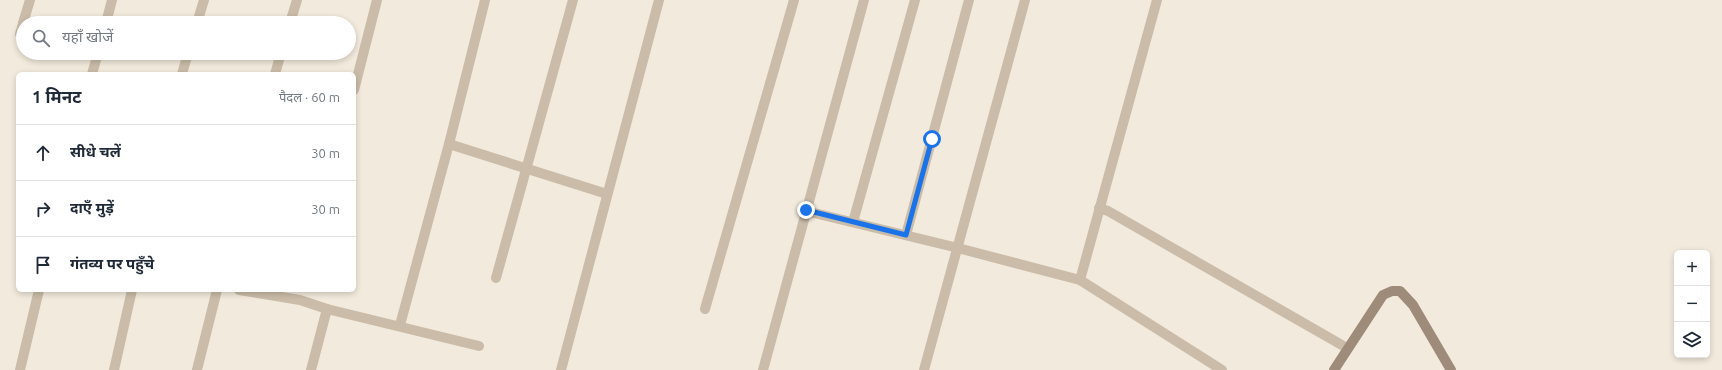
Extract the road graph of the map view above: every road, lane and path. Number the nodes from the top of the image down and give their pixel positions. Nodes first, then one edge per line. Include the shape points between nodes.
1 (30, 0) edge
2 (112, 0) edge
3 (204, 0) edge
4 (297, 0) edge
5 (377, 0) edge
6 (486, 0) edge
7 (573, 0) edge
8 (659, 0) edge
9 (794, 0) edge
10 (864, 0) edge
11 (915, 0) edge
12 (969, 0) edge
13 (1025, 0) edge
14 (1157, 0) edge
15 (25, 16) edge
16 (108, 16) edge
17 (199, 16) edge
18 (292, 16) edge
19 (96, 60) edge
20 (186, 60) edge
21 (279, 60) edge
22 (93, 72) edge
23 (183, 72) edge
24 (276, 72) edge
25 (356, 82) edge
26 (449, 144) junction
27 (526, 168) junction
28 (607, 194) junction
29 (1100, 208) junction
30 (806, 210) junction
31 (853, 222) junction
32 (906, 235) junction
33 (958, 248) junction
34 (496, 278) dead end
35 (1080, 280) junction
36 (39, 292) edge
37 (132, 292) edge
38 (217, 292) edge
39 (264, 292) edge
40 (302, 295) edge
41 (327, 309) junction
42 (705, 309) dead end
43 (400, 325) junction
44 (479, 346) dead end
45 (1347, 348) junction
46 (20, 370) edge
47 (114, 370) edge
48 (198, 370) edge
49 (311, 370) edge
50 (561, 370) edge
51 (763, 370) edge
52 (924, 370) edge
53 (1222, 370) edge
54 (1334, 370) edge
55 (1451, 370) edge

1 - 15 street
2 - 16 street
3 - 17 street
4 - 18 street
5 - 25 street
6 - 26 street
7 - 27 street
8 - 28 street
9 - 42 street
10 - 30 street
11 - 31 street
12 - 32 street
13 - 33 street
14 - 29 street
19 - 22 street
20 - 23 street
21 - 24 street
26 - 27 street
26 - 43 street
27 - 28 street
27 - 34 street
28 - 50 street
29 - 35 street
29 - 45 street
30 - 31 street
30 - 51 street
31 - 32 street
32 - 33 street
33 - 35 street
33 - 52 street
35 - 53 street
36 - 46 street
37 - 47 street
38 - 48 street
39 - 40 street
40 - 41 street
41 - 43 street
41 - 49 street
43 - 44 street
45 - 54 street
45 - 55 street via 1383,295 1400,291 1414,305

